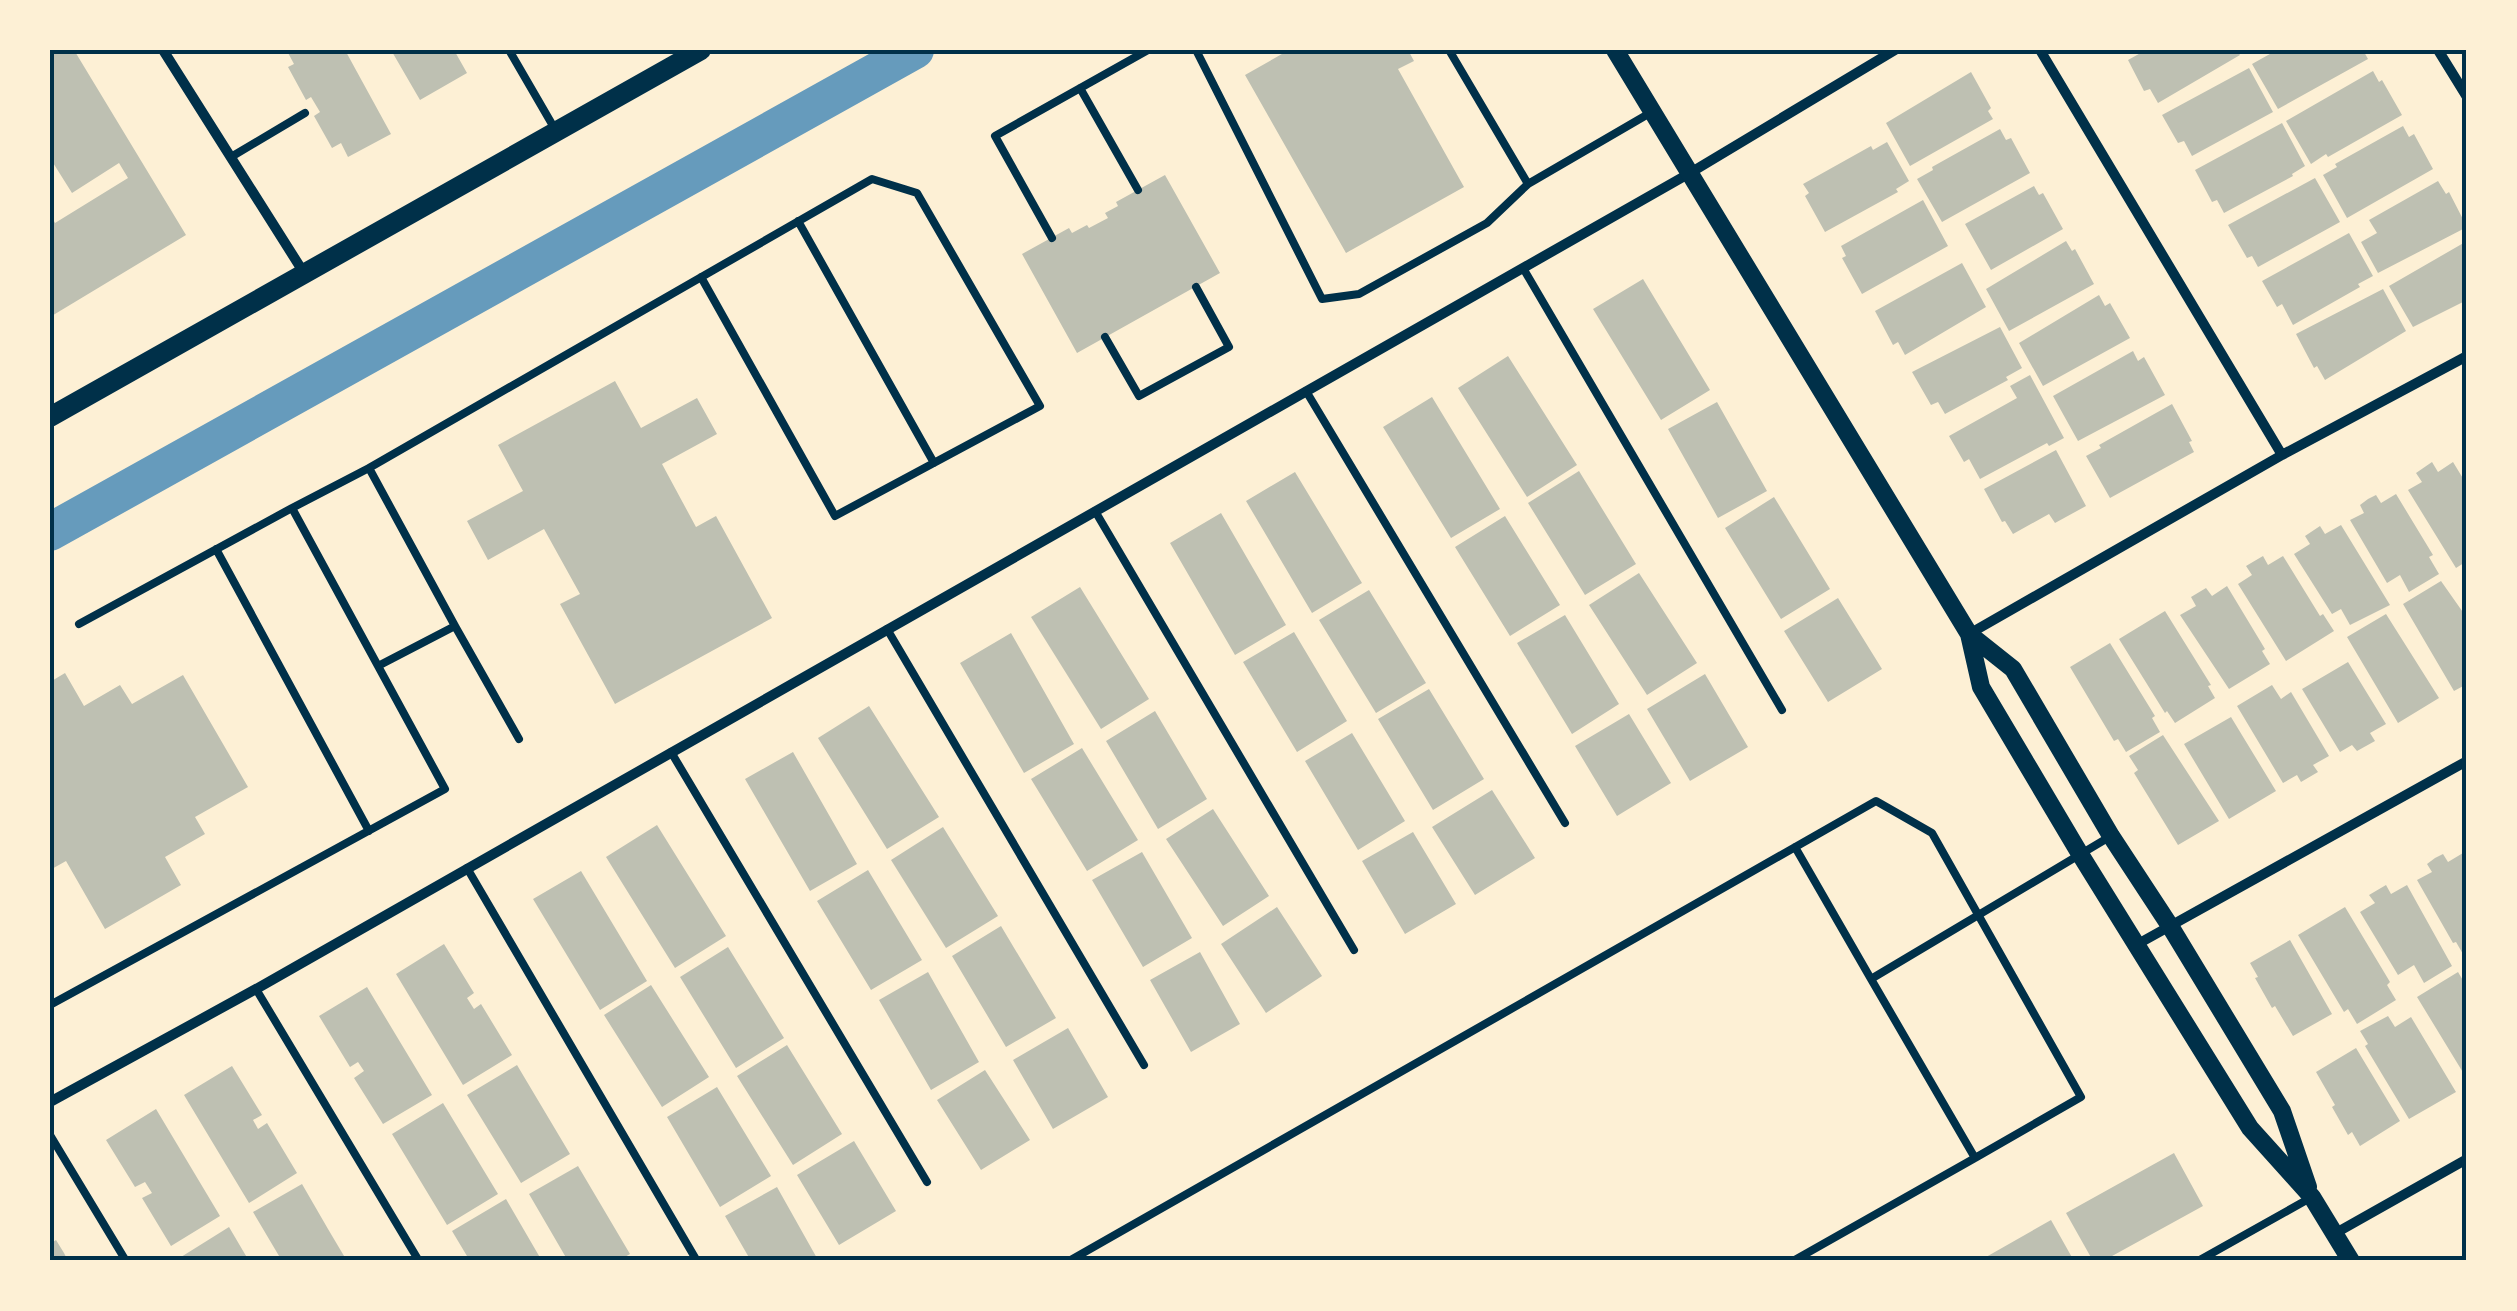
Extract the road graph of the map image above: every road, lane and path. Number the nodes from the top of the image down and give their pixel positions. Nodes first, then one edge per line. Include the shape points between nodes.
1 (163, 50) edge
2 (509, 50) edge
3 (701, 50) edge
4 (1148, 50) edge
5 (1196, 50) edge
6 (1449, 50) edge
7 (1615, 50) edge
8 (1895, 50) edge
9 (2040, 50) edge
10 (2438, 50) edge
11 (1080, 88) junction
12 (2467, 97) edge
13 (1652, 112) junction
14 (305, 113) dead end
15 (556, 131) junction
16 (231, 157) junction
17 (1690, 173) junction
18 (1528, 184) junction
19 (1138, 190) dead end
20 (798, 221) junction
21 (1052, 238) dead end
22 (1523, 268) junction
23 (305, 275) junction
24 (701, 277) junction
25 (1196, 286) dead end
26 (1105, 337) dead end
27 (2467, 356) edge
28 (1306, 391) junction
29 (50, 417) edge
30 (2282, 455) junction
31 (934, 463) junction
32 (369, 468) junction
33 (292, 508) junction
34 (1095, 511) junction
35 (216, 550) junction
36 (79, 624) dead end
37 (454, 626) junction
38 (887, 630) junction
39 (1969, 634) junction
40 (378, 666) junction
41 (1782, 710) dead end
42 (519, 738) dead end
43 (672, 752) junction
44 (2467, 760) edge
45 (1565, 823) dead end
46 (369, 831) junction
47 (2111, 836) junction
48 (1795, 847) junction
49 (2080, 854) junction
50 (467, 868) junction
51 (1976, 916) junction
52 (2170, 926) junction
53 (2136, 945) junction
54 (1354, 950) dead end
55 (1871, 979) junction
56 (256, 989) junction
57 (50, 1005) edge
58 (1144, 1065) dead end
59 (50, 1102) edge
60 (50, 1135) edge
61 (1975, 1158) junction
62 (2467, 1159) edge
63 (928, 1182) dead end
64 (2312, 1198) junction
65 (2334, 1234) junction
66 (126, 1261) edge
67 (419, 1261) edge
68 (697, 1261) edge
69 (1069, 1261) edge
70 (1793, 1261) edge
71 (2198, 1261) edge
72 (2350, 1261) edge

1 - 16 street
2 - 15 lane
3 - 15 main road
4 - 11 lane
5 - 18 lane via 1322,299 1359,294 1471,232
6 - 18 lane
7 - 13 street
8 - 17 street
9 - 30 street
10 - 12 street
11 - 19 lane
11 - 21 lane via 995,136
13 - 17 street
13 - 18 lane
14 - 16 lane
15 - 23 main road
16 - 23 street
17 - 22 street
17 - 39 street
20 - 24 lane
20 - 31 lane
20 - 31 lane via 872,179 917,192 1040,406
22 - 28 street
22 - 41 lane
23 - 29 main road
24 - 31 lane via 835,516
24 - 32 lane
25 - 26 lane via 1229,347 1140,396
27 - 30 street
28 - 34 street
28 - 45 lane
30 - 39 street
32 - 33 lane
32 - 37 lane
33 - 35 lane
33 - 40 lane
34 - 38 street
34 - 54 lane
35 - 36 lane
35 - 46 lane
37 - 40 lane
37 - 42 lane
38 - 43 street
38 - 58 lane
39 - 47 street via 2013,670
39 - 49 street via 1982,687
40 - 46 lane via 446,789
43 - 50 street
43 - 63 lane
44 - 52 street
46 - 57 lane
47 - 49 lane
47 - 52 street
48 - 51 lane via 1876,800 1932,833
48 - 55 lane
48 - 69 lane
49 - 51 lane
49 - 53 street
50 - 56 street
50 - 68 lane
51 - 55 lane
51 - 61 lane via 2081,1097
52 - 53 street
52 - 64 street via 2282,1110
53 - 64 street via 2250,1128
55 - 61 lane
56 - 59 street
56 - 67 lane
60 - 66 lane
61 - 70 lane
62 - 65 street
64 - 65 street
64 - 71 lane
65 - 72 street

